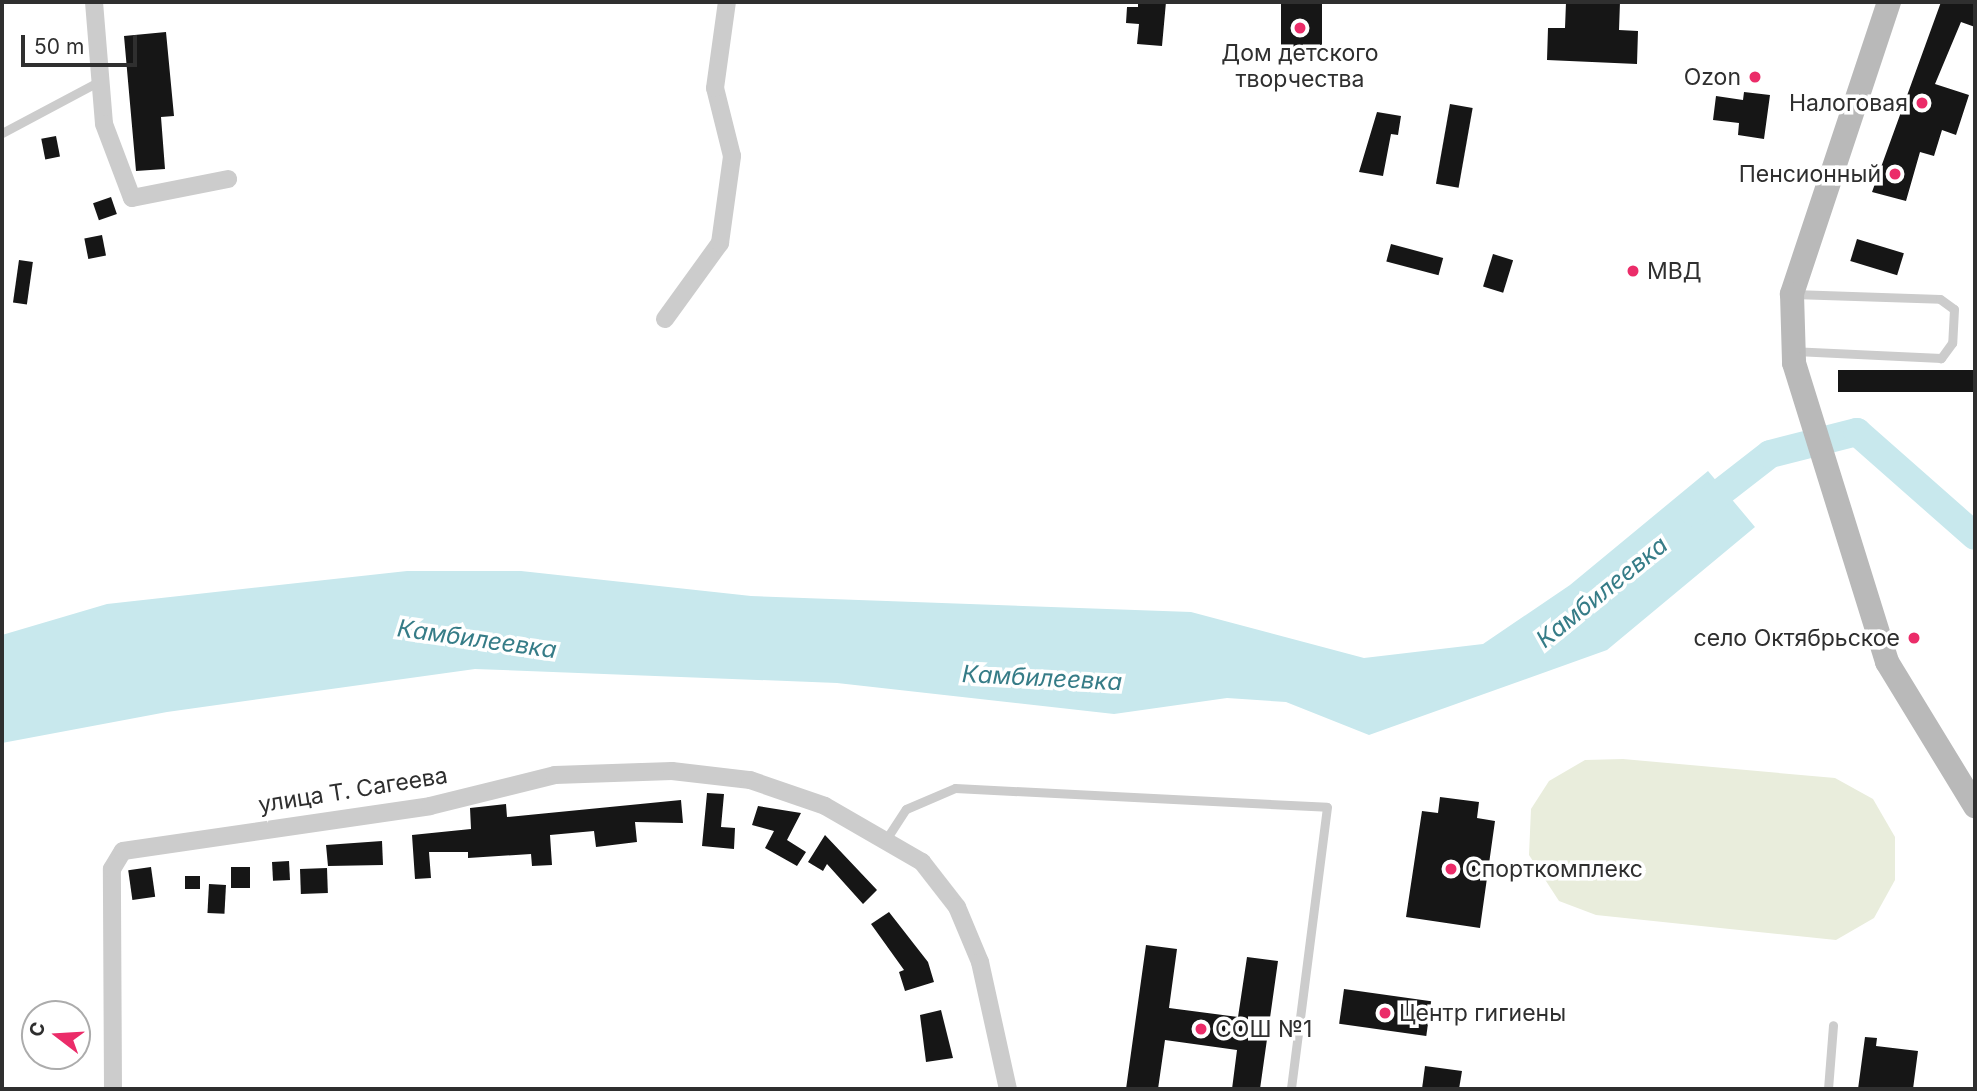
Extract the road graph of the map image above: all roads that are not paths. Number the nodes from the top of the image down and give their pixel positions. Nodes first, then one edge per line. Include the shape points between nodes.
1 (94, 2) edge
2 (727, 2) edge
3 (1889, 2) edge
4 (100, 81) junction
5 (2, 133) edge
6 (228, 179) dead end
7 (1792, 294) junction
8 (665, 318) dead end
9 (1794, 351) junction
10 (1975, 807) edge
11 (885, 841) junction
12 (1833, 1025) dead end
13 (114, 1089) edge
14 (1008, 1089) edge
15 (1291, 1089) edge
16 (1828, 1089) edge

1 - 4 street
2 - 8 street via 715,88 732,156 720,243
3 - 7 main road
4 - 5 lane
4 - 6 street via 104,124 132,198
7 - 9 main road
7 - 9 lane via 1940,299 1954,309 1952,343 1941,358
9 - 10 main road via 1807,416 1835,490 1887,663
11 - 13 street, улица Т. Сагеева via 825,806 750,780 672,771 555,775 430,806 123,851 112,869
11 - 14 street via 922,862 957,907 980,961
11 - 15 lane via 906,809 955,788 1327,807
12 - 16 lane

